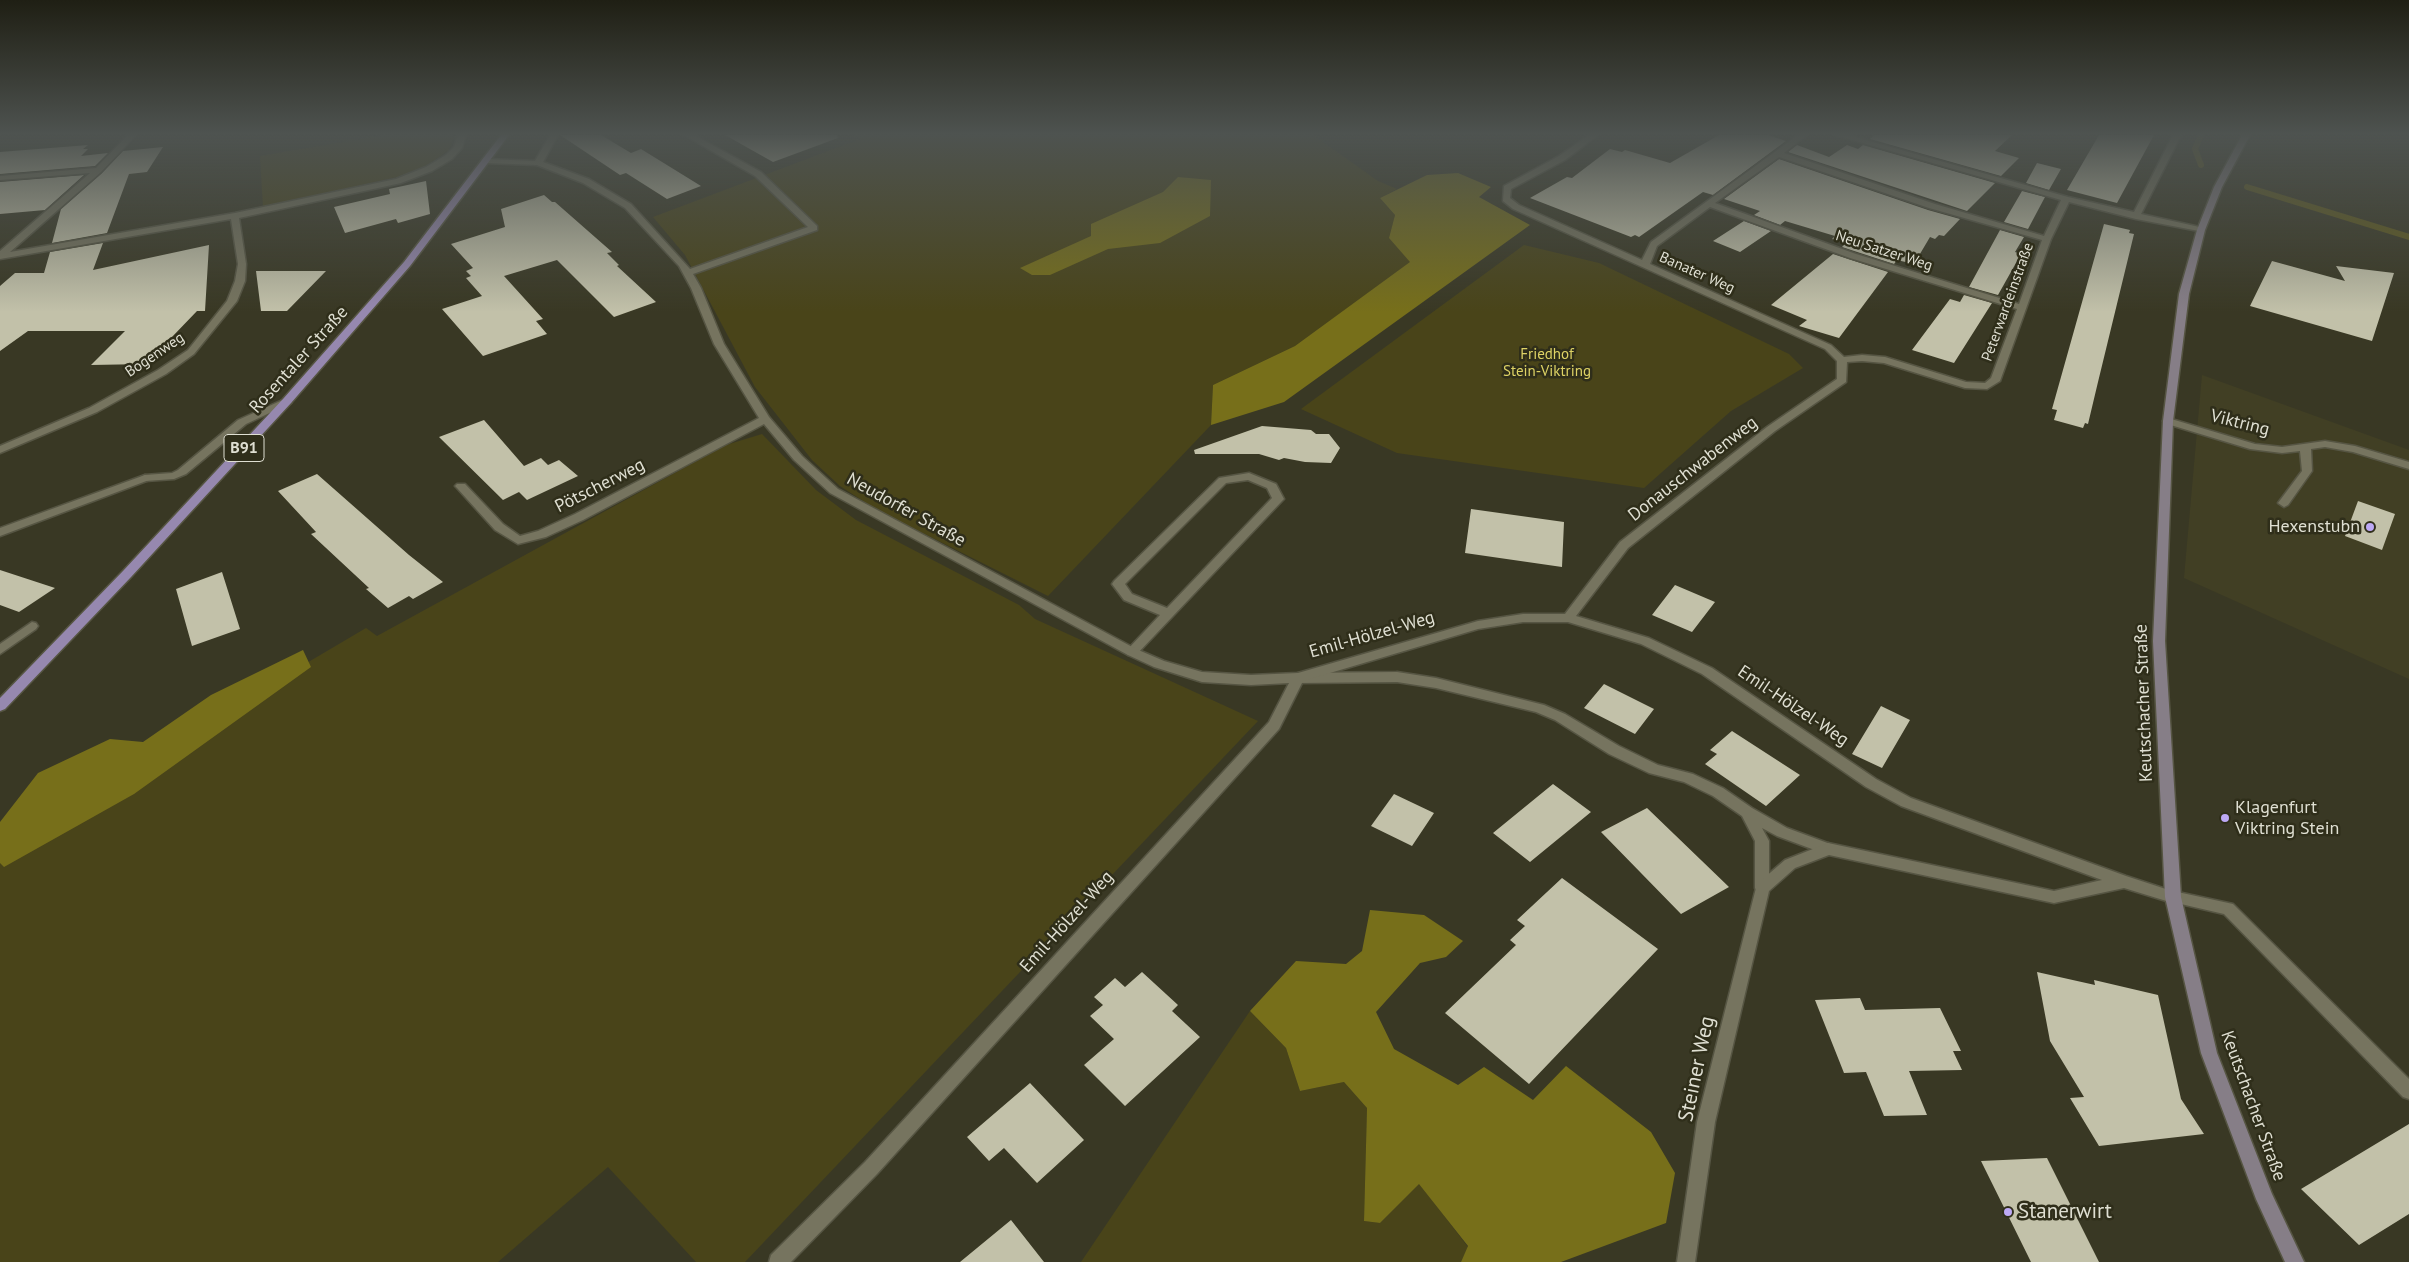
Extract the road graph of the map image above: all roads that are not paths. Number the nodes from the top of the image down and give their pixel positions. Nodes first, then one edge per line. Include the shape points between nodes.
1 (71, 194) edge
2 (335, 194) edge
3 (461, 194) edge
4 (610, 194) edge
5 (779, 194) edge
6 (1506, 194) edge
7 (1723, 194) edge
8 (1896, 194) edge
9 (2048, 194) edge
10 (2147, 194) edge
11 (2215, 194) edge
12 (2066, 199) junction
13 (1710, 204) junction
14 (235, 216) junction
15 (2136, 216) junction
16 (2201, 230) junction
17 (2048, 239) junction
18 (0, 256) edge
19 (1645, 265) junction
20 (687, 273) junction
21 (2023, 308) junction
22 (1842, 360) junction
23 (287, 401) junction
24 (765, 419) junction
25 (2168, 421) junction
26 (2305, 447) junction
27 (0, 450) edge
28 (2409, 466) edge
29 (461, 486) dead end
30 (2284, 503) dead end
31 (0, 532) edge
32 (1169, 614) junction
33 (1568, 618) junction
34 (32, 626) dead end
35 (0, 650) edge
36 (1132, 652) junction
37 (1298, 678) junction
38 (0, 706) edge
39 (1747, 812) junction
40 (1828, 849) junction
41 (2124, 882) junction
42 (1762, 888) junction
43 (2173, 897) junction
44 (2409, 1091) edge
45 (778, 1262) edge
46 (1686, 1262) edge
47 (2295, 1262) edge

1 - 18 street
2 - 14 street
3 - 23 main road, Rosentaler Straße / B91 via 407,264
4 - 20 street, Neudorfer Straße via 672,250
5 - 20 street via 814,228
6 - 19 street via 1506,199 1516,207
7 - 13 street, Banater Weg
8 - 17 street
9 - 12 street
10 - 15 street
11 - 16 main road, Keutschacher Straße
12 - 15 street
12 - 17 street, Peterwardeinstraße
13 - 19 street, Banater Weg via 1654,244
13 - 21 street, Neu Satzer Weg via 1853,256
14 - 18 street
14 - 27 street, Bogenweg via 242,264 240,281 232,301 191,352 93,410
15 - 16 street
16 - 25 main road, Keutschacher Straße via 2184,294
17 - 21 street, Peterwardeinstraße
19 - 22 street, Banater Weg via 1828,347
20 - 24 street, Neudorfer Straße via 719,344
21 - 22 street, Peterwardeinstraße via 1996,379 1987,386 1965,385 1885,360
22 - 33 street, Donauschwabenweg via 1842,380 1771,430 1624,545
23 - 31 street via 242,422 174,476 145,478
23 - 38 main road, Rosentaler Straße / B91
24 - 29 street, Pötscherweg via 579,517 542,534 518,540 498,527
24 - 36 street, Neudorfer Straße via 798,458 834,492
25 - 26 street, Viktring via 2254,447 2282,450
25 - 43 main road, Keutschacher Straße via 2159,641
26 - 28 street, Viktring via 2325,444 2355,449
26 - 30 street via 2307,471
32 - 32 street via 1278,499 1272,486 1249,476 1223,480 1118,584 1128,598
32 - 36 street
33 - 37 street, Emil-Hölzel-Weg via 1524,618 1478,625
33 - 41 street, Emil-Hölzel-Weg via 1646,641 1707,671 1871,783 1906,802
34 - 35 street
36 - 37 street, Neudorfer Straße via 1202,677
37 - 39 street via 1397,677 1539,708 1638,762 1688,778 1718,792
37 - 45 street, Emil-Hölzel-Weg via 1274,725 871,1168
39 - 40 street via 1782,832
39 - 42 street, Steiner Weg via 1762,842
40 - 41 street via 2054,896
40 - 42 street via 1790,864
41 - 43 street, Emil-Hölzel-Weg
42 - 46 street, Steiner Weg via 1706,1122
43 - 44 street, Emil-Hölzel-Weg via 2228,909
43 - 47 main road, Keutschacher Straße via 2209,1053 2265,1199

